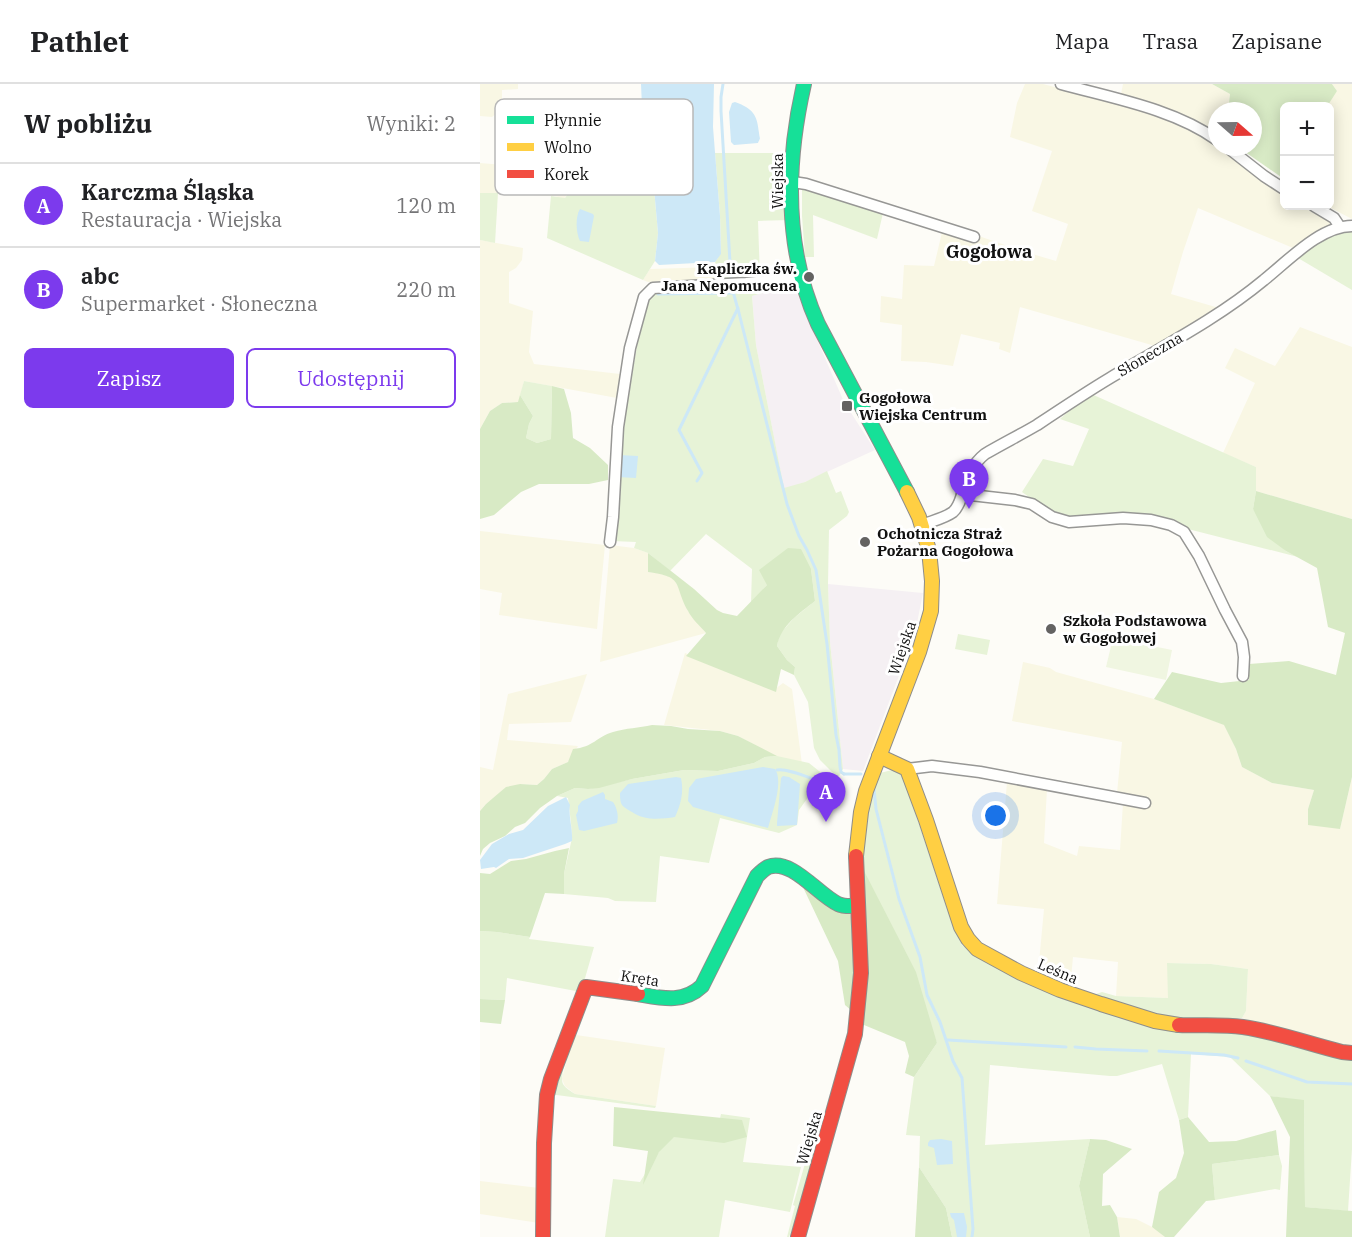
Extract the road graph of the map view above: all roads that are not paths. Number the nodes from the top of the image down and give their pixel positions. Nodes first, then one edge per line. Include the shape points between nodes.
1 (804, 84) edge
2 (1061, 84) edge
3 (1208, 134) edge
4 (1238, 156) edge
5 (793, 182) junction
6 (1280, 186) edge
7 (1321, 210) edge
8 (1352, 226) edge
9 (1340, 227) junction
10 (974, 237) dead end
11 (801, 278) junction
12 (962, 494) junction
13 (922, 525) junction
14 (610, 542) dead end
15 (1243, 676) dead end
16 (879, 756) junction
17 (907, 769) junction
18 (1144, 803) dead end
19 (857, 906) junction
20 (1352, 1053) edge
21 (543, 1237) edge
22 (798, 1237) edge

1 - 5 street, Wiejska via 795,133
2 - 3 street via 1180,118
4 - 6 street
5 - 10 street
5 - 11 street, Wiejska
7 - 9 street
8 - 9 street, Słoneczna
9 - 12 street, Słoneczna via 1315,240 1200,325 983,455 972,468
11 - 13 street, Wiejska via 818,323
11 - 14 street via 653,288 644,297 630,348 618,426
12 - 13 street, Słoneczna via 951,514
12 - 15 street via 1032,504 1069,522 1151,520 1184,532 1242,642
13 - 16 street, Wiejska via 932,571 929,618
16 - 17 street
16 - 19 street, Wiejska via 858,831
17 - 18 street via 932,766 980,772
17 - 20 street, Leśna via 961,927 977,949 1054,988 1155,1021 1242,1026
19 - 21 street, Kręta via 839,905 797,872 770,866 757,876 705,982 696,992 670,999 586,987 547,1095
19 - 22 street, Wiejska via 861,982 857,1024

